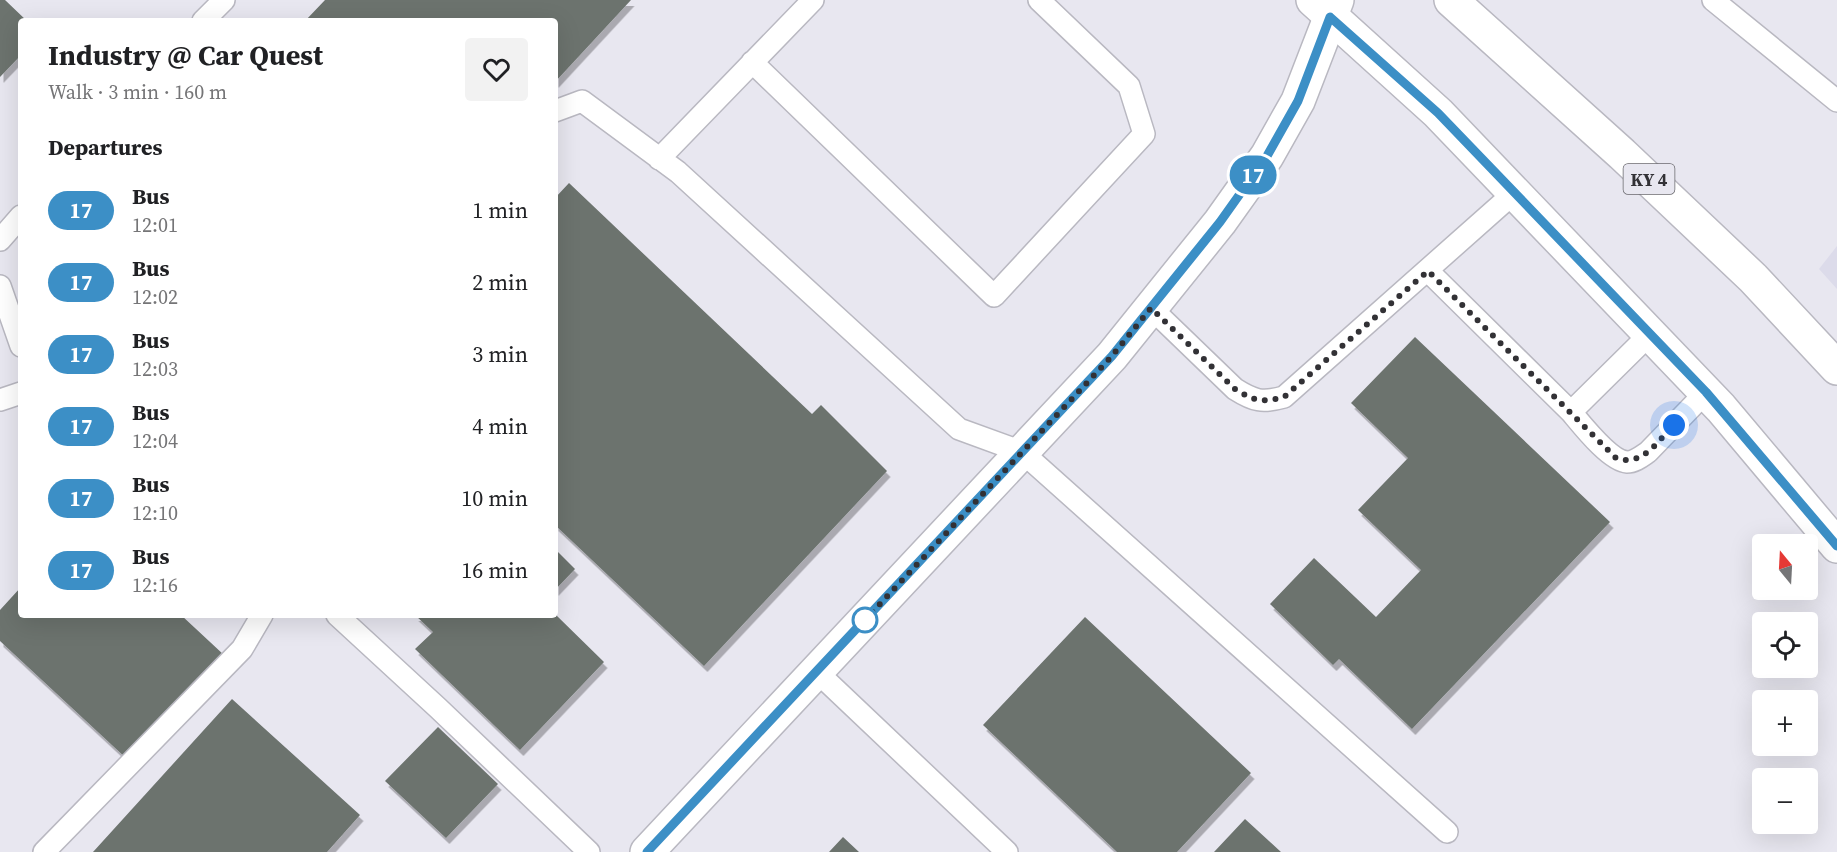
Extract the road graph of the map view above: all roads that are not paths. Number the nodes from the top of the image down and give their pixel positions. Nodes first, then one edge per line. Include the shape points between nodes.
1 (224, 0) edge
2 (813, 0) edge
3 (1039, 0) edge
4 (1451, 0) edge
5 (1713, 0) edge
6 (1327, 6) edge
7 (206, 18) edge
8 (752, 62) junction
9 (1837, 101) edge
10 (558, 110) edge
11 (660, 159) junction
12 (1514, 193) junction
13 (18, 219) edge
14 (0, 240) edge
15 (1428, 271) junction
16 (0, 286) edge
17 (1151, 308) junction
18 (1650, 334) junction
19 (18, 337) edge
20 (1837, 368) edge
21 (1706, 392) junction
22 (18, 394) edge
23 (0, 400) edge
24 (1571, 412) junction
25 (1022, 452) junction
26 (1837, 546) edge
27 (260, 618) edge
28 (340, 618) edge
29 (816, 671) junction
30 (1447, 832) dead end
31 (44, 852) edge
32 (589, 852) edge
33 (647, 852) edge
34 (1007, 852) edge

1 - 7 lane
2 - 8 lane
3 - 8 lane via 1129,86 1144,134 994,296
4 - 20 main road, KY 4 via 1745,270
5 - 9 lane
6 - 12 main road
6 - 17 main road via 1298,101 1267,156
8 - 11 lane
10 - 11 lane via 582,101
11 - 25 lane via 959,429
12 - 15 lane
12 - 18 main road
13 - 14 lane
15 - 17 lane via 1284,397 1266,402 1235,389
15 - 24 lane
16 - 19 lane
17 - 25 main road
18 - 21 main road
18 - 24 lane
21 - 24 lane via 1648,452 1627,462 1616,458
21 - 26 main road
22 - 23 lane
25 - 29 main road
25 - 30 lane
27 - 31 lane via 242,649
28 - 32 lane
29 - 33 main road
29 - 34 lane

